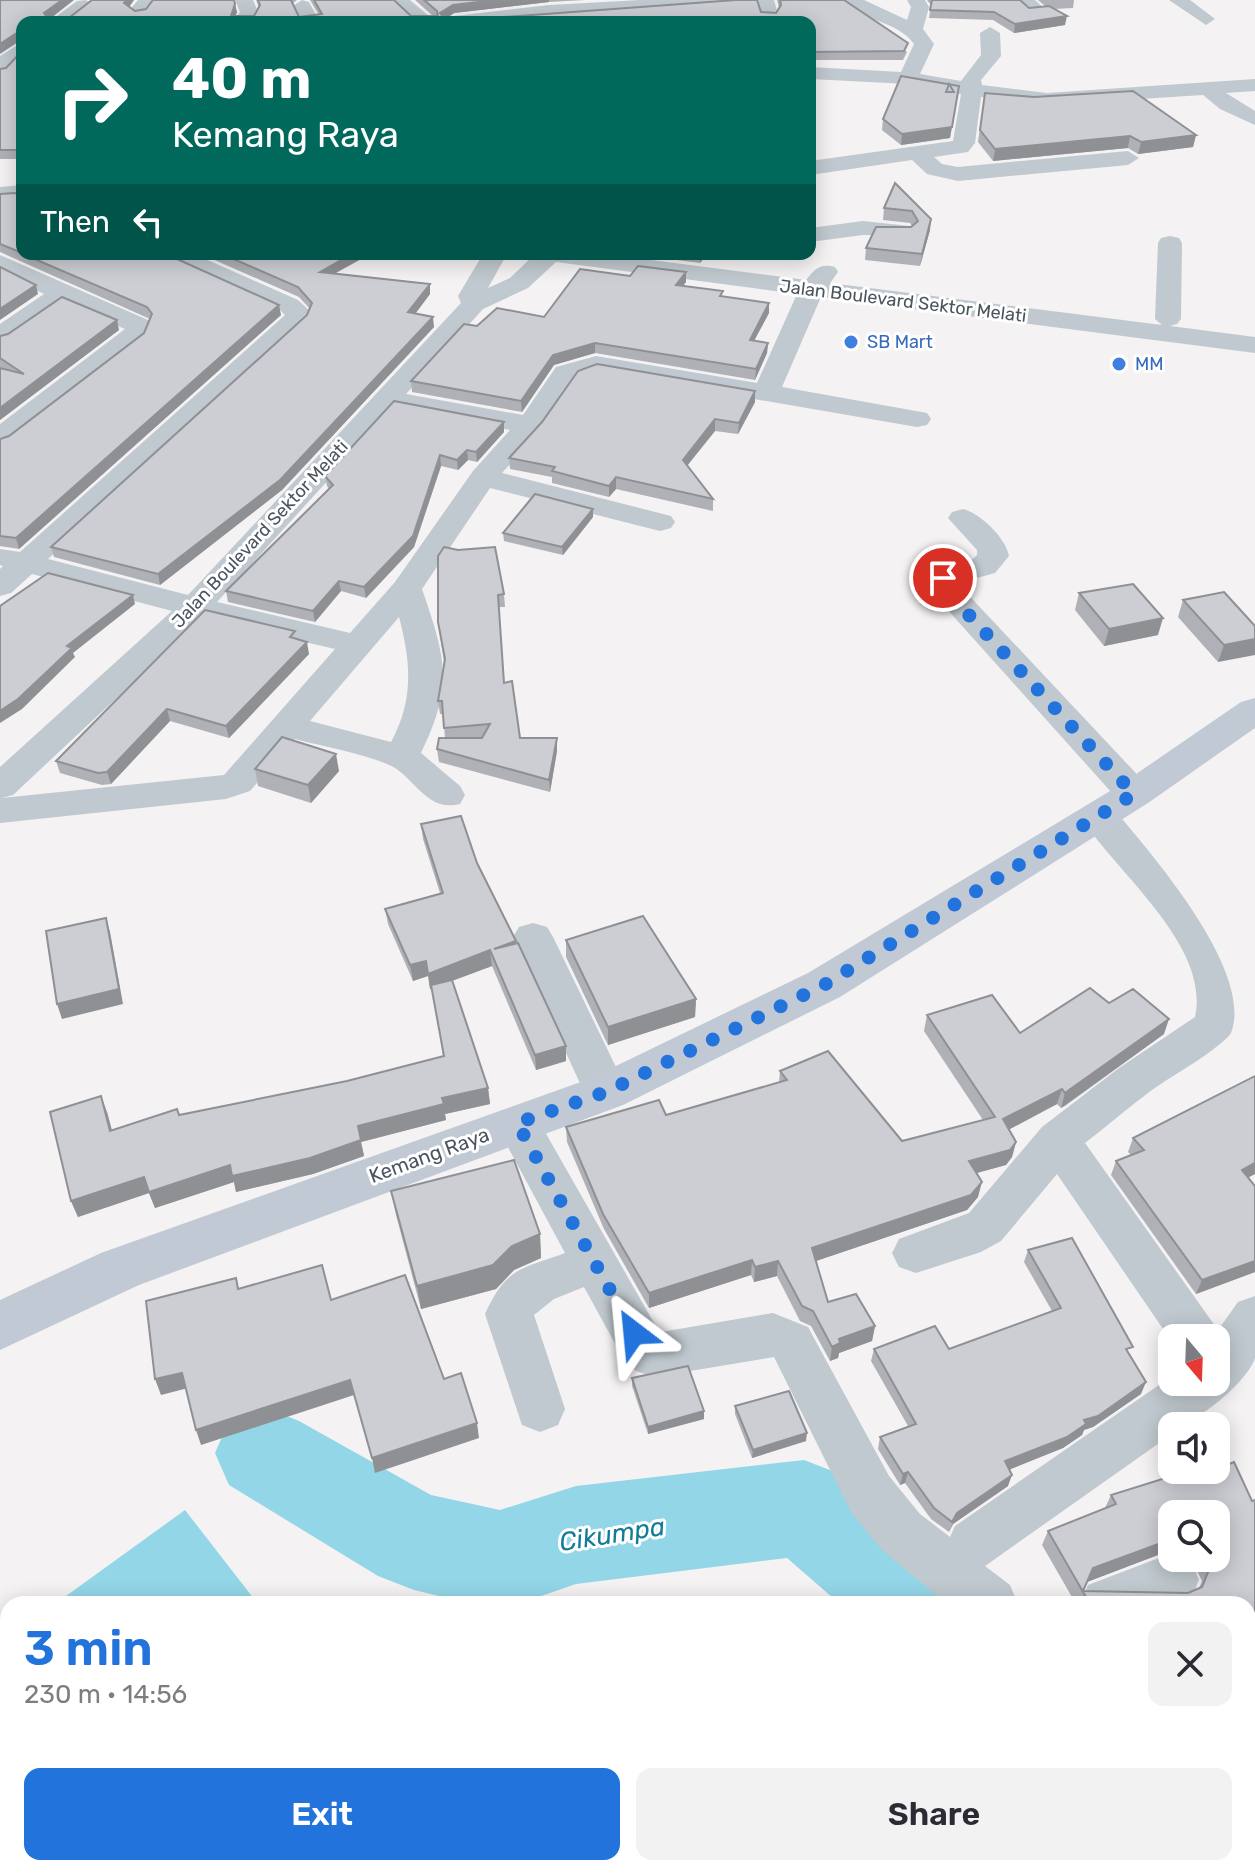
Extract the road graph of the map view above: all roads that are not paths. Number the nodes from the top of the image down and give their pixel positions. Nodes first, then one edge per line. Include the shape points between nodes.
1 (398, 0) edge
2 (734, 0) edge
3 (851, 0) edge
4 (916, 0) edge
5 (1184, 1) edge
6 (84, 5) edge
7 (68, 16) edge
8 (418, 16) edge
9 (506, 16) edge
10 (1206, 19) dead end
11 (913, 29) junction
12 (990, 33) dead end
13 (16, 53) edge
14 (0, 70) edge
15 (816, 73) edge
16 (908, 78) junction
17 (1255, 85) edge
18 (1208, 88) junction
19 (972, 89) junction
20 (1255, 119) edge
21 (916, 155) junction
22 (1128, 158) dead end
23 (816, 167) edge
24 (902, 231) edge
25 (816, 234) edge
26 (1170, 243) dead end
27 (188, 260) edge
28 (492, 260) edge
29 (543, 260) edge
30 (585, 260) edge
31 (722, 260) edge
32 (0, 262) edge
33 (62, 293) junction
34 (818, 299) junction
35 (474, 304) junction
36 (1168, 319) junction
37 (1255, 331) edge
38 (0, 336) edge
39 (1217, 341) junction
40 (1032, 342) dead end
41 (1255, 345) edge
42 (766, 393) junction
43 (385, 398) junction
44 (917, 419) dead end
45 (530, 425) junction
46 (0, 438) edge
47 (483, 477) junction
48 (963, 518) dead end
49 (660, 522) dead end
50 (12, 559) edge
51 (0, 586) edge
52 (406, 589) junction
53 (195, 607) junction
54 (359, 645) junction
55 (1255, 710) edge
56 (287, 726) junction
57 (402, 756) junction
58 (0, 787) edge
59 (447, 795) dead end
60 (1116, 805) junction
61 (0, 811) edge
62 (533, 937) dead end
63 (606, 1092) junction
64 (517, 1123) junction
65 (1058, 1140) junction
66 (916, 1253) dead end
67 (596, 1262) junction
68 (1255, 1317) edge
69 (20, 1318) edge
70 (1183, 1324) edge
71 (1230, 1345) edge
72 (1171, 1396) edge
73 (540, 1409) dead end
74 (974, 1544) dead end
75 (1172, 1580) dead end
76 (980, 1596) edge
77 (1129, 1596) edge

1 - 8 street
2 - 9 street
3 - 11 street
4 - 11 street via 920,7
5 - 10 street
6 - 7 street
11 - 16 street via 924,44
12 - 19 street via 991,56 971,79
13 - 14 street
15 - 16 street
16 - 19 street
17 - 18 street
18 - 19 street via 1047,99
18 - 20 street
19 - 21 street via 964,143
21 - 22 street via 935,169 958,174
21 - 23 street
24 - 25 street via 863,228
26 - 36 street
27 - 50 street via 289,305 297,318
28 - 35 street, Jalan Boulevard Sektor Melati via 471,296
29 - 35 street, Jalan Boulevard Sektor Melati via 519,283
30 - 34 street, Jalan Boulevard Sektor Melati
31 - 34 street, Jalan Boulevard Sektor Melati
32 - 33 street
33 - 38 street
33 - 46 street via 136,323 139,330
34 - 36 street, Jalan Boulevard Sektor Melati
34 - 39 street, Jalan Boulevard Sektor Melati
34 - 42 street
35 - 43 street, Jalan Boulevard Sektor Melati
36 - 37 street, Jalan Boulevard Sektor Melati
39 - 40 street via 1212,350 1177,356
39 - 41 street, Jalan Boulevard Sektor Melati
42 - 44 street
42 - 45 street via 588,365 566,373
43 - 45 street
43 - 53 street, Jalan Boulevard Sektor Melati
45 - 47 street
47 - 49 street
47 - 52 street
48 - 60 street via 992,548 993,556 984,566 943,578 944,588
50 - 51 street
50 - 53 street
52 - 54 street
52 - 57 street via 418,625 427,692
53 - 54 street
53 - 58 street, Jalan Boulevard Sektor Melati
54 - 56 street
55 - 60 street, Kemang Raya
56 - 57 street
56 - 61 street via 237,783 227,787
57 - 59 street
60 - 63 street, Kemang Raya via 824,985
60 - 65 street via 1204,956 1219,992 1214,1025
62 - 63 street
63 - 64 street, Kemang Raya
64 - 67 street
64 - 69 street, Kemang Raya via 120,1269
65 - 66 street via 985,1227
65 - 70 street
67 - 73 street via 537,1284 519,1295 509,1314
67 - 76 street via 641,1345 654,1355 773,1335 791,1342 870,1494 901,1532
68 - 71 street
72 - 74 street
75 - 77 street

